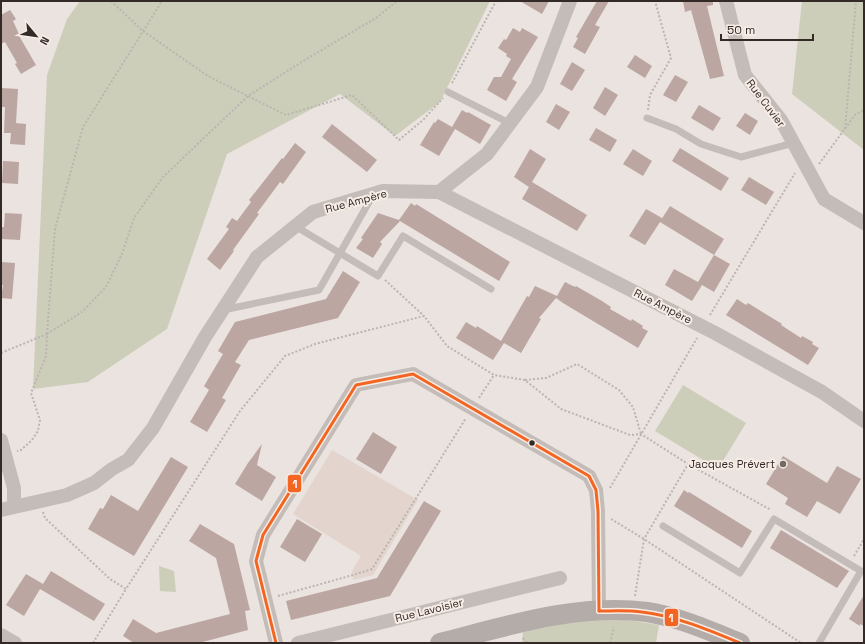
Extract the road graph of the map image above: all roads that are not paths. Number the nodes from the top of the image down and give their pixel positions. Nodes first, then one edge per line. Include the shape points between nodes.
1 (570, 1) edge
2 (726, 1) edge
3 (448, 92) road end
4 (647, 118) road end
5 (510, 123) junction
6 (794, 143) junction
7 (439, 192) junction
8 (374, 194) junction
9 (864, 224) edge
10 (295, 226) junction
11 (340, 253) junction
12 (492, 289) dead end
13 (223, 310) junction
14 (864, 421) edge
15 (1, 440) edge
16 (8, 508) edge
17 (663, 526) dead end
18 (560, 578) dead end
19 (599, 611) junction
20 (1, 635) edge
21 (14, 643) edge
22 (276, 643) edge
23 (298, 643) edge
24 (440, 643) edge
25 (740, 643) edge
26 (819, 643) edge

1 - 5 street via 537,87
2 - 6 street, Rue Cuvier via 745,75 781,120
3 - 5 lane
4 - 6 lane via 676,128 701,144 740,157
5 - 7 street via 487,154
6 - 9 street, Rue Cuvier via 824,198
7 - 8 street, Rue Ampère via 383,191
7 - 14 street, Rue Ampère via 722,336 822,392
8 - 10 street, Rue Ampère via 313,212
8 - 11 lane
10 - 11 lane
10 - 13 street, Rue Ampère via 257,257
11 - 12 lane via 378,276 403,236
11 - 13 lane via 319,290
13 - 16 street, Rue Ampère via 153,428 128,460 94,483 68,495
15 - 16 street via 14,488
17 - 26 lane via 740,573 774,519 861,571
18 - 23 street, Rue Lavoisier
19 - 22 street via 598,511 596,490 589,476 413,374 356,385 264,535 256,561
19 - 24 street via 559,614
19 - 25 street via 649,613 691,623
20 - 21 street

